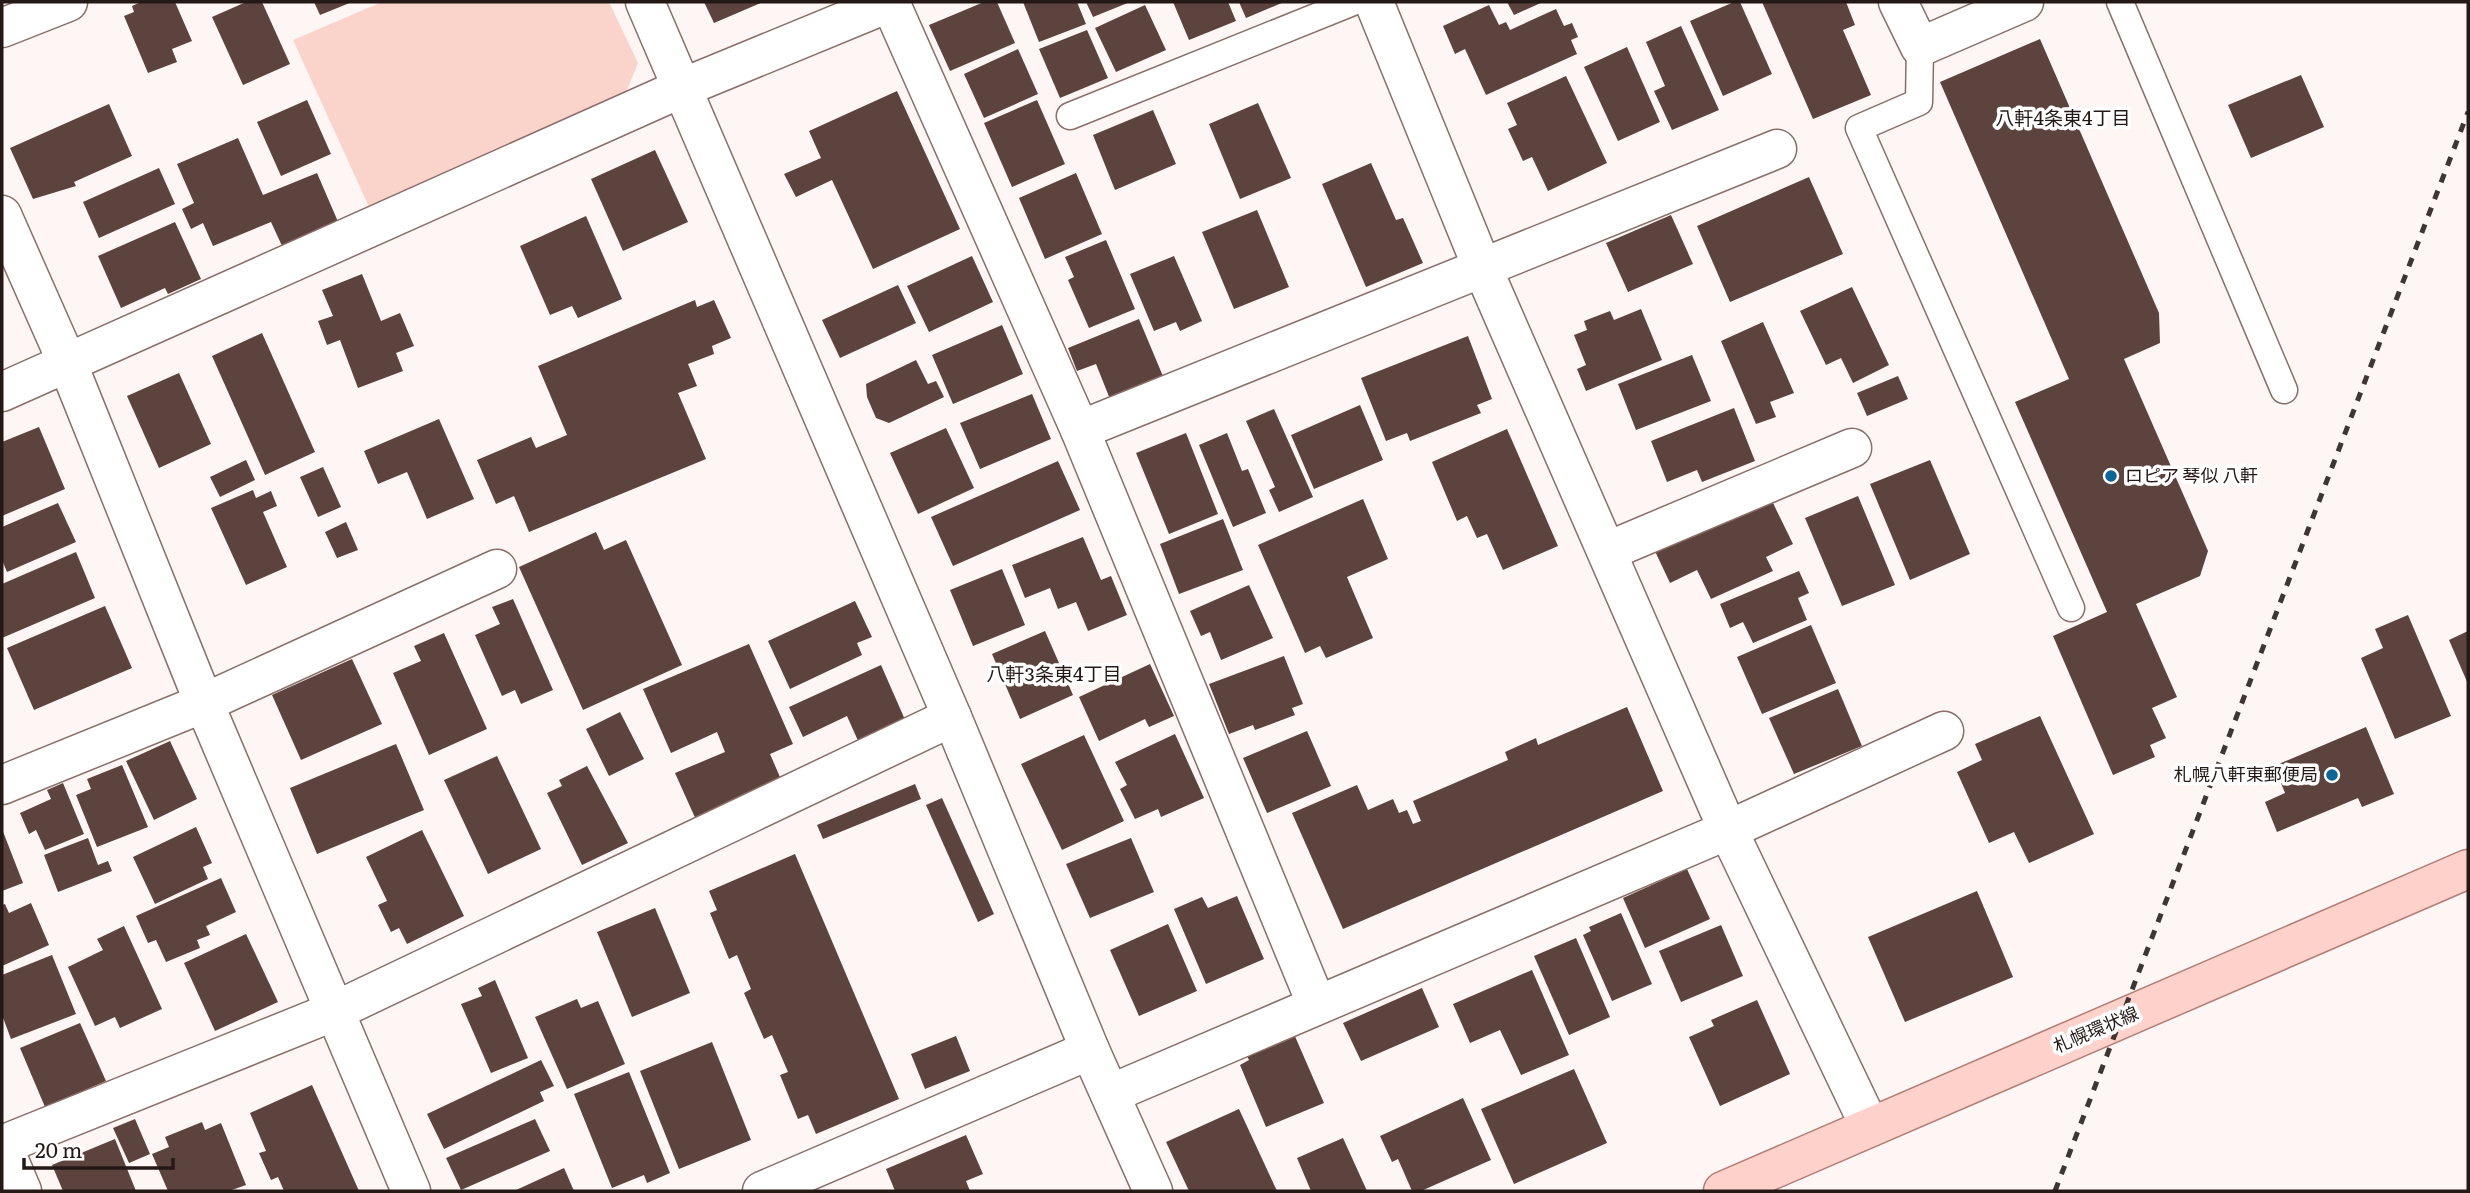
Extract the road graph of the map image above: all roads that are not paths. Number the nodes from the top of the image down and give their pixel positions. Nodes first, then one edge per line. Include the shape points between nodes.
1 (68, 2) edge
2 (645, 2) edge
3 (890, 2) edge
4 (1353, 2) edge
5 (1374, 2) edge
6 (1898, 2) edge
7 (2024, 2) edge
8 (2120, 2) edge
9 (2, 28) edge
10 (1920, 47) junction
11 (682, 88) junction
12 (1070, 116) dead end
13 (1777, 149) dead end
14 (2, 215) edge
15 (1482, 267) junction
16 (67, 362) junction
17 (2284, 390) dead end
18 (2, 392) edge
19 (1080, 430) junction
20 (1852, 448) dead end
21 (1608, 551) junction
22 (497, 569) dead end
23 (2071, 608) dead end
24 (204, 703) junction
25 (952, 717) junction
26 (1944, 731) dead end
27 (2, 785) edge
28 (1728, 830) junction
29 (2468, 869) edge
30 (1316, 1003) junction
31 (335, 1011) junction
32 (1090, 1051) junction
33 (1110, 1094) junction
34 (1871, 1127) junction
35 (2, 1144) edge
36 (22, 1191) edge
37 (411, 1191) edge
38 (762, 1191) edge
39 (1153, 1191) edge
40 (1723, 1191) edge

1 - 9 street
2 - 11 street
3 - 11 street
3 - 19 street
4 - 12 lane
5 - 15 street
6 - 10 street
7 - 10 street
8 - 17 lane
10 - 23 lane via 1919,102 1859,128
11 - 16 street
11 - 25 street
13 - 15 street
14 - 16 street
15 - 19 street
15 - 21 street
16 - 18 street
16 - 24 street
19 - 30 street
20 - 21 street
21 - 28 street
22 - 24 street
24 - 27 street
24 - 31 street
25 - 31 street
25 - 32 street
26 - 28 street
28 - 30 street
28 - 34 street
29 - 34 main road, 札幌環状線
30 - 33 street
31 - 35 street
31 - 37 street
32 - 33 street
32 - 38 street
33 - 39 street
34 - 40 main road, 札幌環状線
35 - 36 street

